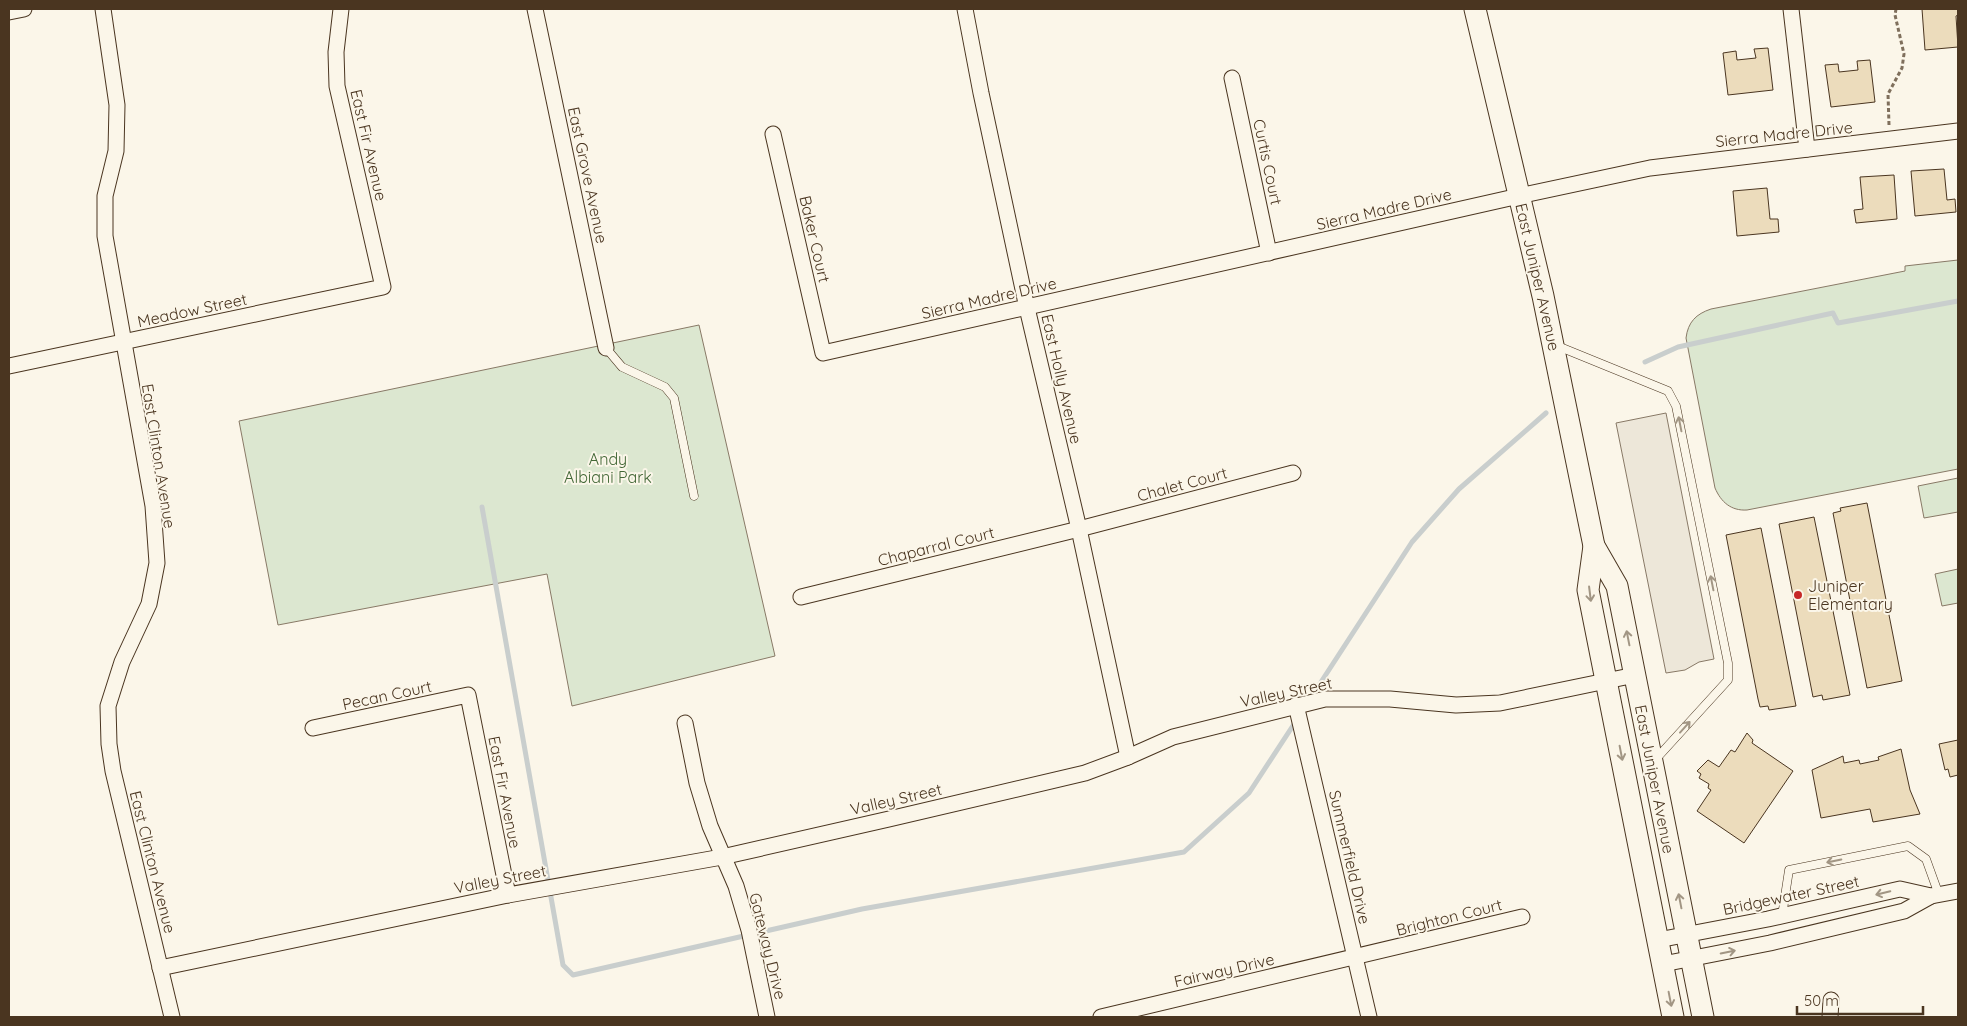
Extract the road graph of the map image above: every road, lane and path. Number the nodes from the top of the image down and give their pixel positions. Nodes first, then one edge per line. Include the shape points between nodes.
1 (24, 9) edge
2 (103, 9) edge
3 (341, 9) edge
4 (535, 9) edge
5 (965, 9) edge
6 (1475, 9) edge
7 (1790, 9) edge
8 (1896, 9) edge
9 (9, 12) edge
10 (1232, 78) dead end
11 (1958, 132) edge
12 (773, 134) dead end
13 (1891, 139) junction
14 (1807, 149) junction
15 (1519, 196) junction
16 (1269, 253) junction
17 (383, 287) joint
18 (1027, 308) junction
19 (122, 342) junction
20 (1554, 344) junction
21 (606, 348) joint
22 (824, 353) joint
23 (9, 366) edge
24 (1293, 473) dead end
25 (694, 496) dead end
26 (1080, 529) junction
27 (1594, 546) junction
28 (801, 597) dead end
29 (1635, 675) junction
30 (1606, 681) junction
31 (468, 695) joint
32 (1296, 705) junction
33 (685, 723) dead end
34 (313, 728) dead end
35 (1128, 757) junction
36 (1652, 763) junction
37 (722, 857) junction
38 (1958, 891) edge
39 (508, 895) junction
40 (1935, 896) junction
41 (1782, 916) junction
42 (1522, 917) dead end
43 (1686, 934) junction
44 (1658, 940) junction
45 (1355, 958) junction
46 (1692, 959) junction
47 (1663, 964) junction
48 (160, 968) junction
49 (1831, 1000) dead end
50 (172, 1017) edge
51 (767, 1017) edge
52 (1100, 1017) edge
53 (1369, 1017) edge
54 (1673, 1017) edge
55 (1703, 1017) edge
56 (1830, 1017) edge

1 - 9 street
2 - 19 street, East Clinton Avenue via 117,105 116,152 105,196 105,236
3 - 17 street, East Fir Avenue via 336,52 337,86
4 - 21 street, East Grove Avenue
5 - 18 street, East Holly Avenue
6 - 15 street, East Juniper Avenue
7 - 14 street
8 - 13 path via 1904,54 1902,68 1888,94
10 - 16 street, Curtis Court
11 - 13 street, Sierra Madre Drive
12 - 22 street, Baker Court
13 - 14 street, Sierra Madre Drive
14 - 15 street, Sierra Madre Drive via 1650,168
15 - 16 street, Sierra Madre Drive
15 - 20 street, East Juniper Avenue
16 - 18 street, Sierra Madre Drive
17 - 19 street, Meadow Street
18 - 22 street, Sierra Madre Drive
18 - 26 street, East Holly Avenue
19 - 23 street, Meadow Street
19 - 48 street, East Clinton Avenue via 153,506 157,563 149,604 122,662 108,706 109,744
20 - 27 street, East Juniper Avenue
36 -> 20 lane via 1728,680 1728,663 1676,406 1668,391
21 - 25 lane via 622,366 665,387 674,398
24 - 26 street, Chalet Court
26 - 28 street, Chaparral Court
26 - 35 street, East Holly Avenue
29 -> 27 street, East Juniper Avenue via 1618,586
27 -> 30 street, East Juniper Avenue via 1588,590
29 - 30 street, Valley Street
29 - 36 street, East Juniper Avenue
30 - 32 street, Valley Street via 1500,703 1456,705 1353,698
30 -> 44 street, East Juniper Avenue
31 - 34 street, Pecan Court
31 - 39 street, East Fir Avenue
32 - 35 street, Valley Street via 1173,737
32 - 45 street, Summerfield Drive
33 - 37 street, Gateway Drive via 697,783
35 - 37 street, Valley Street via 1085,773
43 -> 36 street, East Juniper Avenue
37 - 39 street, Valley Street
37 - 51 street, Gateway Drive via 736,886 749,930
38 - 40 street, Bridgewater Street
39 - 48 street, Valley Street
40 -> 41 street, Bridgewater Street via 1900,889
40 -> 41 lane via 1926,859 1908,846 1790,870
46 -> 40 street, Bridgewater Street via 1904,911
41 - 43 street, Bridgewater Street
42 - 45 street, Brighton Court
43 - 44 street, Bridgewater Street
43 - 46 street, East Juniper Avenue
44 - 47 street, East Juniper Avenue
45 - 52 street, Fairway Drive
45 - 53 street, Summerfield Drive
46 - 47 street, Bridgewater Street
46 - 55 street, East Juniper Avenue
47 -> 54 street, East Juniper Avenue
48 - 50 street, East Clinton Avenue
49 - 56 street

